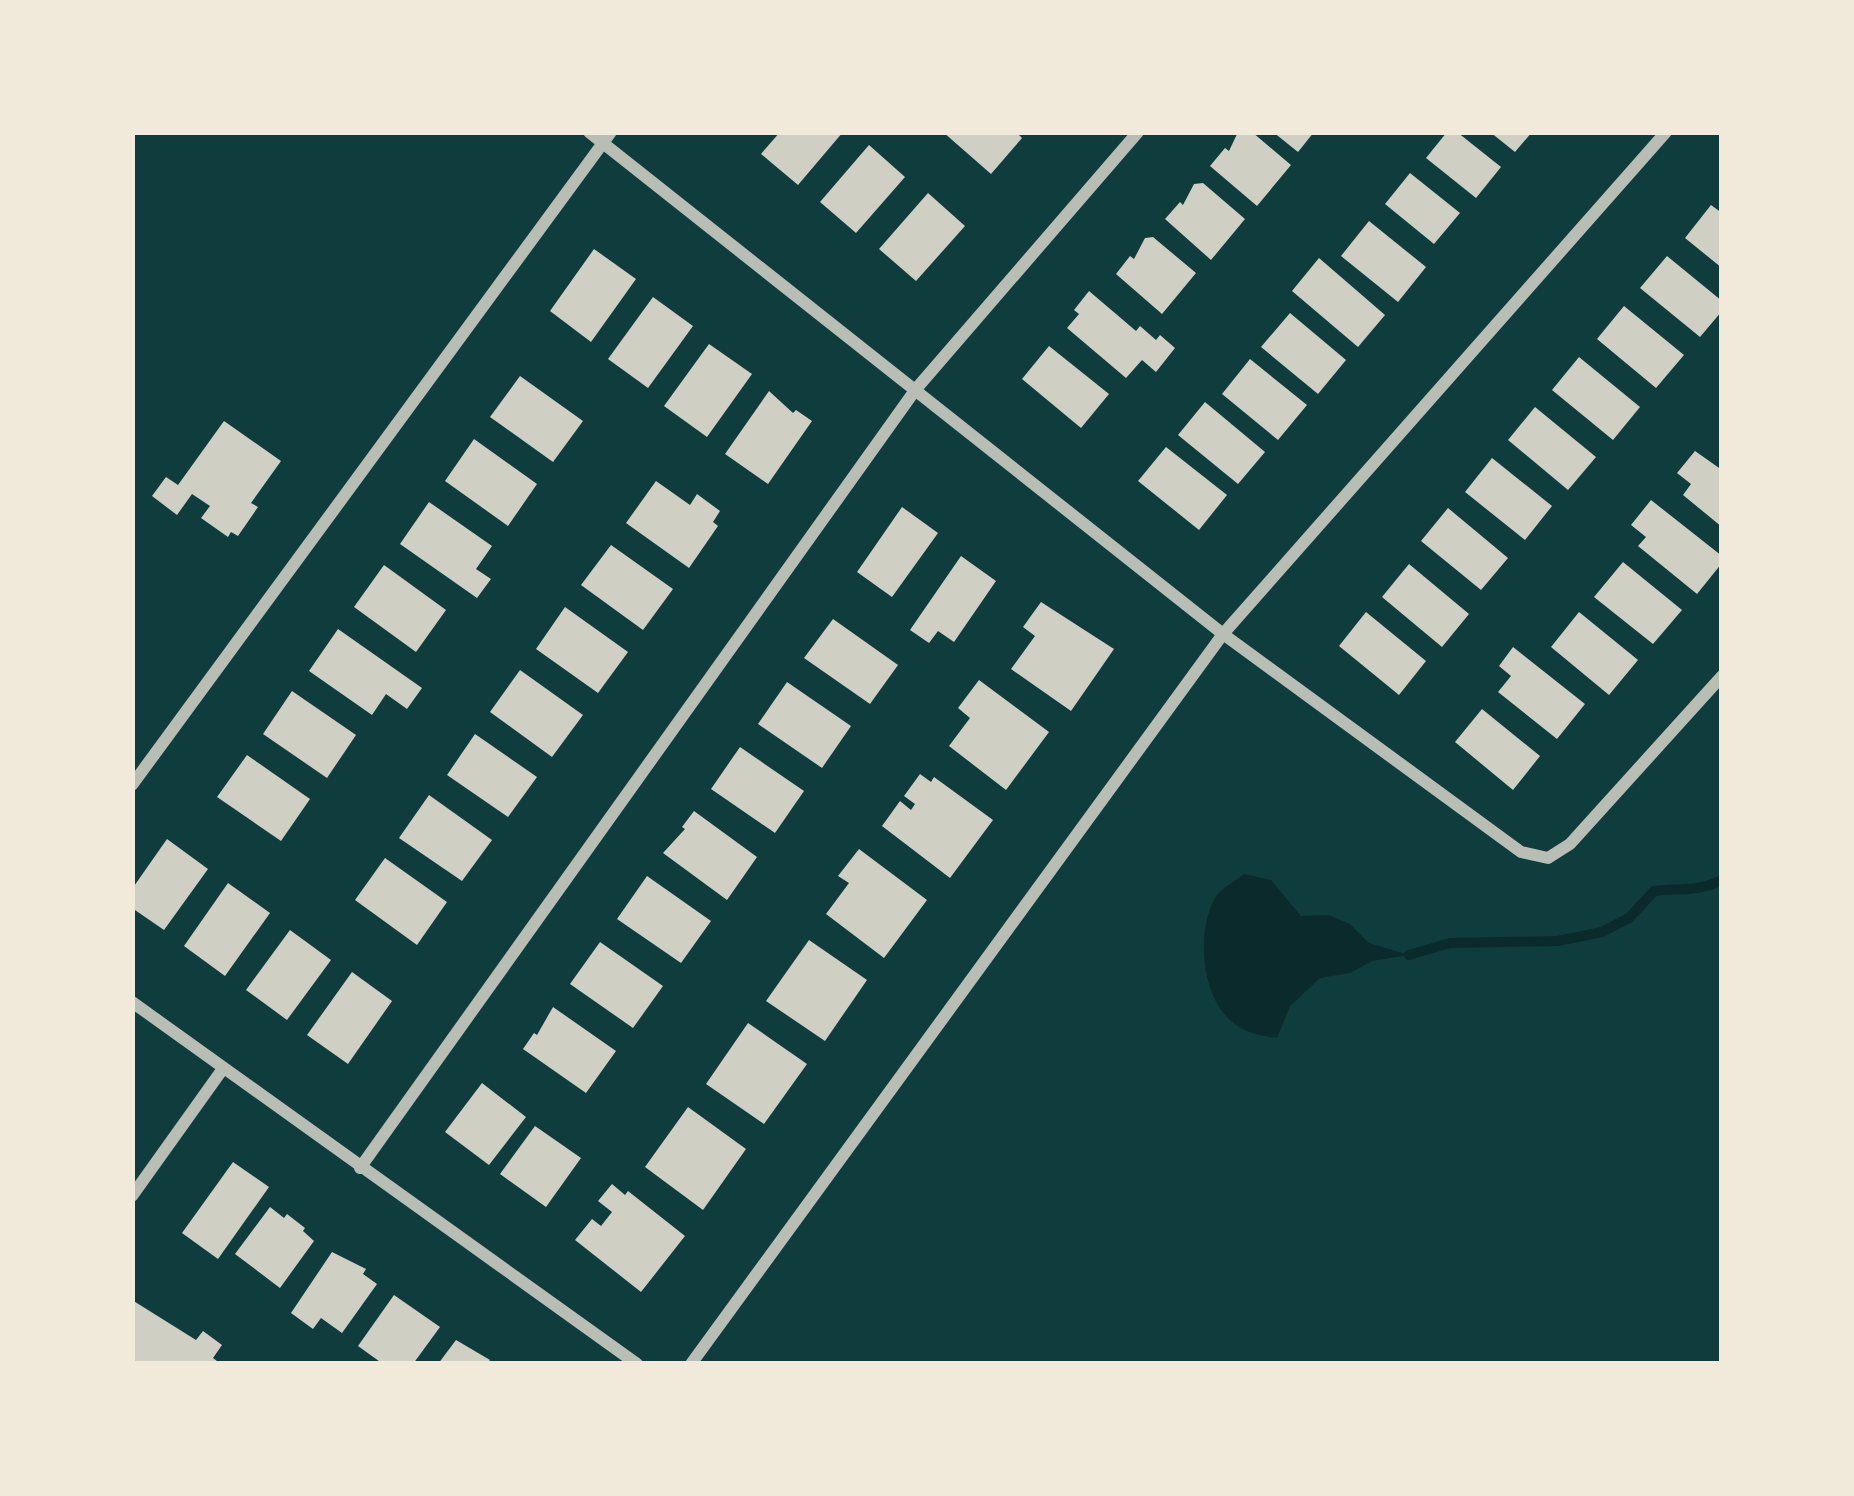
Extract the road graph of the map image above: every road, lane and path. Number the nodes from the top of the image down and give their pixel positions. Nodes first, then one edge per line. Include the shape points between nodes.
1 (589, 132) edge
2 (1138, 132) edge
3 (1666, 132) edge
4 (606, 137) edge
5 (916, 389) junction
6 (1223, 634) junction
7 (1722, 676) edge
8 (132, 785) edge
9 (132, 1002) edge
10 (222, 1070) junction
11 (360, 1168) junction
12 (132, 1196) edge
13 (637, 1364) edge
14 (691, 1364) edge

1 - 4 street
2 - 5 street
3 - 6 street
4 - 5 street
4 - 8 street
5 - 6 street
5 - 11 street
6 - 7 street via 1521,852 1548,858 1570,844
6 - 14 street
9 - 10 street
10 - 11 street
10 - 12 street
11 - 13 street

